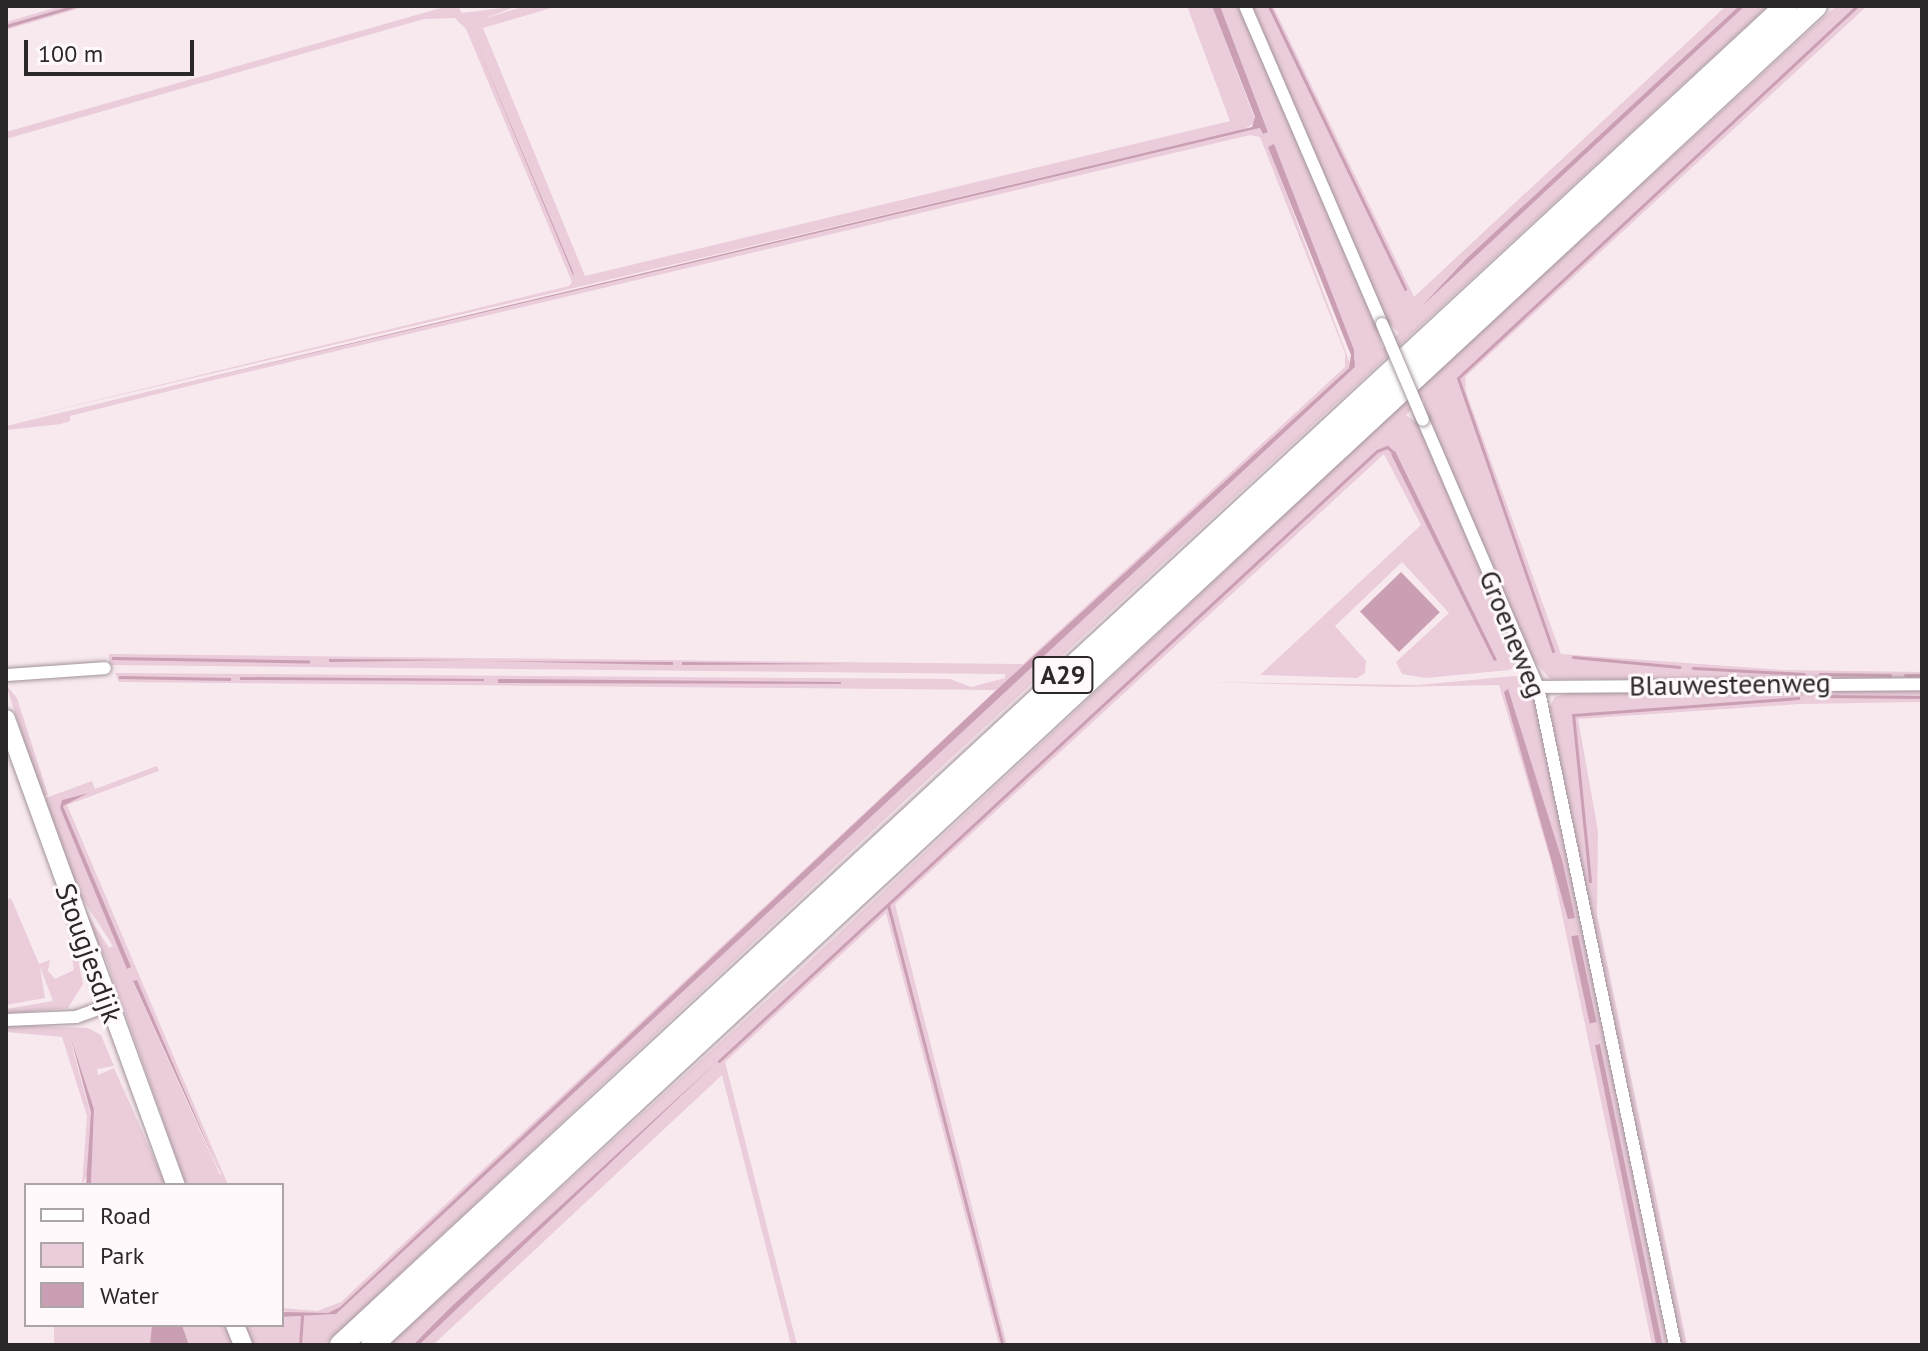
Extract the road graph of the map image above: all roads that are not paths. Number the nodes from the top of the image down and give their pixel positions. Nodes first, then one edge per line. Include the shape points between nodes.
1 (1245, 6) edge
2 (1786, 6) edge
3 (1816, 6) edge
4 (105, 668) dead end
5 (6, 675) edge
6 (1922, 684) edge
7 (1538, 687) junction
8 (6, 719) edge
9 (109, 1005) junction
10 (6, 1020) edge
11 (175, 1183) edge
12 (341, 1345) edge
13 (372, 1345) edge
14 (1675, 1345) edge

1 - 7 street, Groeneweg, bridge
2 - 12 highway, A29
3 - 13 highway, A29
4 - 5 street
6 - 7 street, Blauwesteenweg
7 - 14 street, Groeneweg
8 - 9 street, Stougjesdijk
9 - 10 street via 76,1017
9 - 11 street, Stougjesdijk

